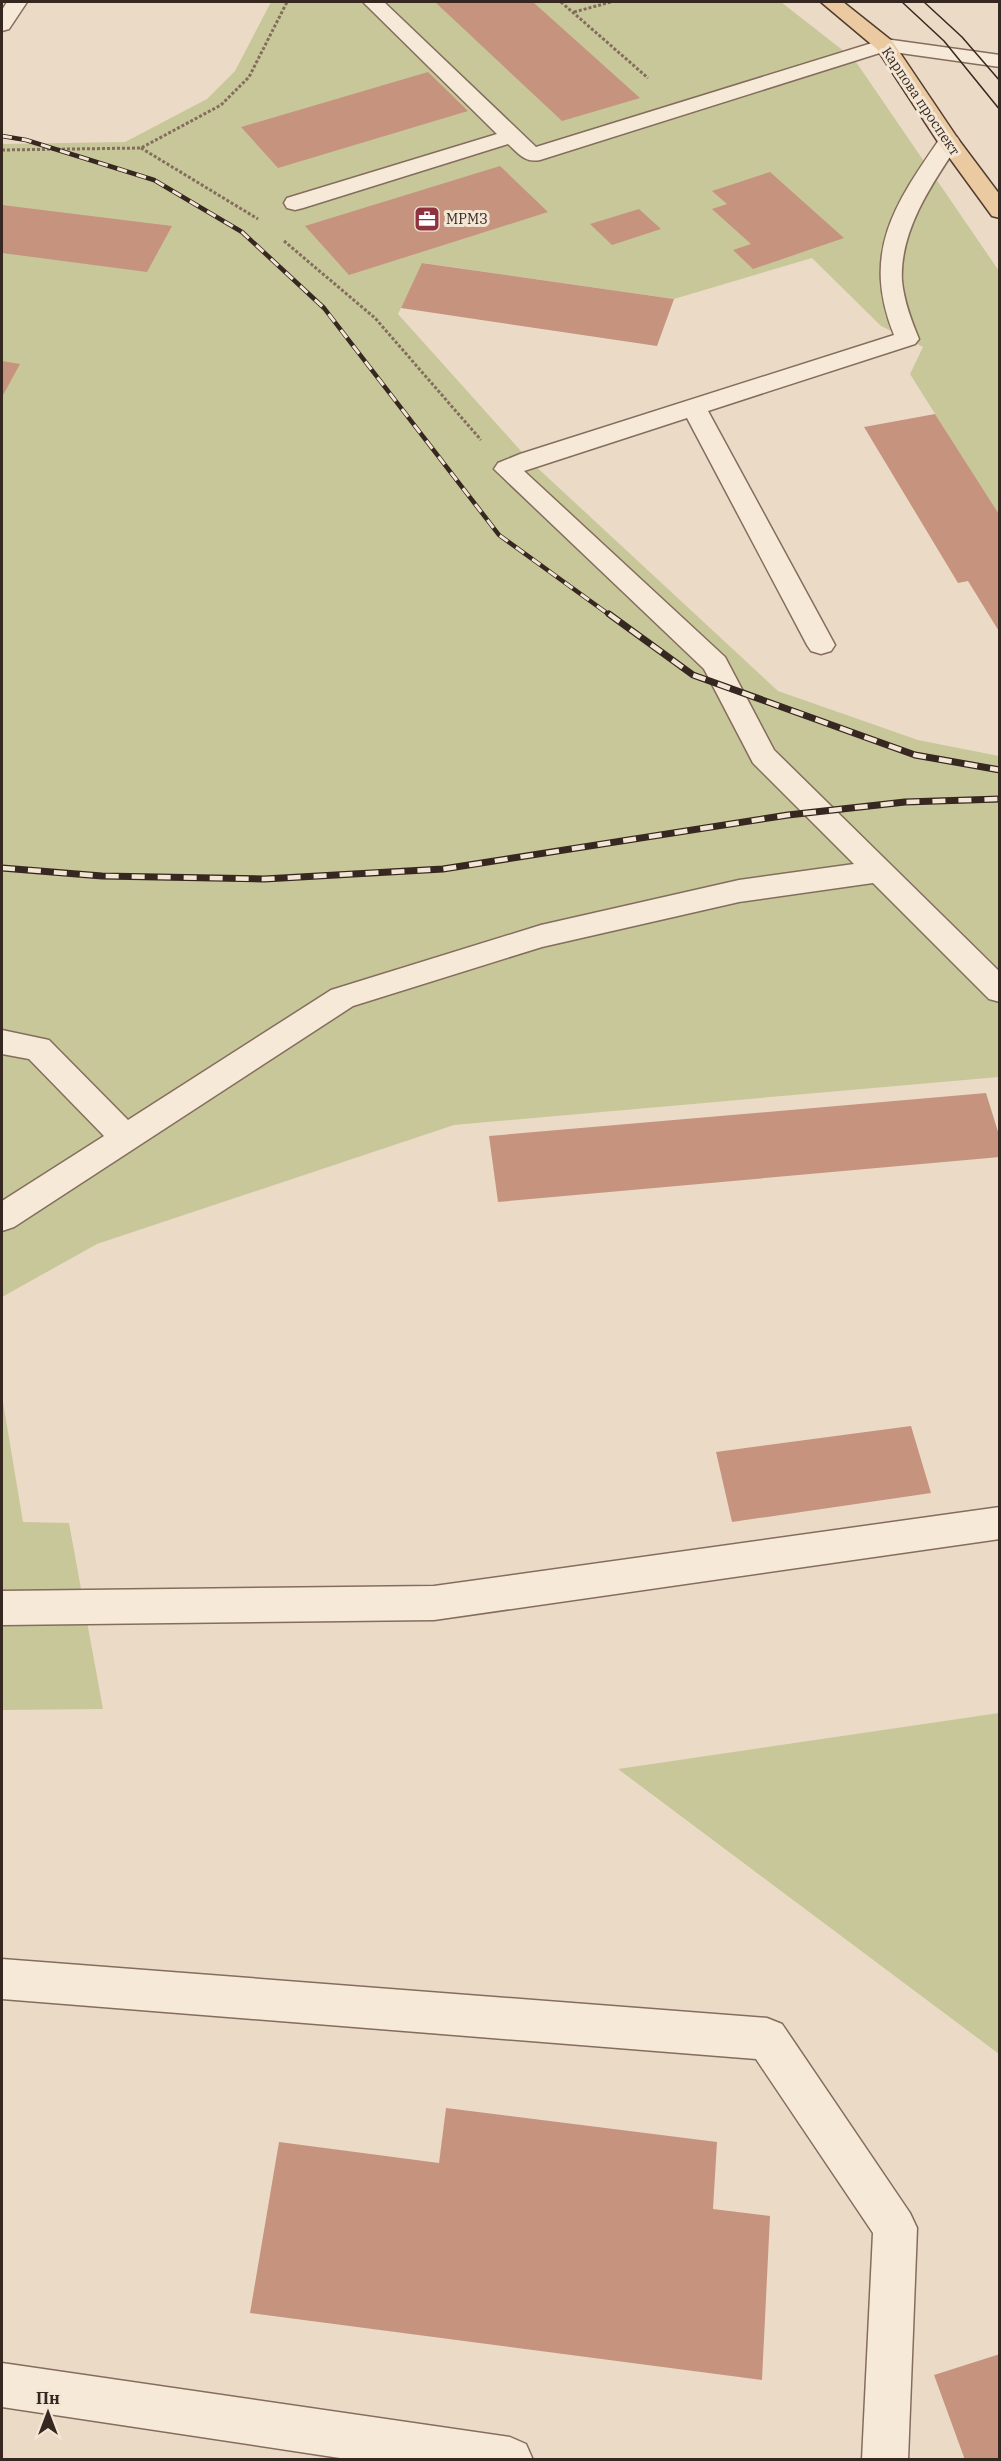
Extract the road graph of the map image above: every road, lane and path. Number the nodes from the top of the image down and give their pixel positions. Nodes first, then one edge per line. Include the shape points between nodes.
1 (17, 2) edge
2 (287, 2) edge
3 (373, 2) edge
4 (561, 2) edge
5 (611, 2) edge
6 (831, 2) edge
7 (574, 12) junction
8 (2, 25) edge
9 (885, 45) junction
10 (999, 61) edge
11 (682, 108) junction
12 (513, 136) junction
13 (949, 142) junction
14 (141, 148) junction
15 (2, 150) edge
16 (295, 203) dead end
17 (999, 211) edge
18 (261, 222) dead end
19 (279, 237) dead end
20 (694, 407) junction
21 (507, 469) junction
22 (821, 645) dead end
23 (879, 871) junction
24 (999, 991) edge
25 (2, 1042) edge
26 (126, 1138) junction
27 (2, 1218) edge
28 (999, 1523) edge
29 (2, 1608) edge
30 (2, 1979) edge
31 (2, 2385) edge
32 (510, 2460) edge
33 (885, 2460) edge

1 - 8 lane
2 - 14 path via 249,77 222,105
3 - 12 lane
4 - 7 path
5 - 7 path
6 - 9 main road, Карпова проспект
7 - 11 path
9 - 10 lane
9 - 11 lane
9 - 13 main road, Карпова проспект
11 - 12 lane via 532,155
12 - 16 lane
13 - 17 main road, Карпова проспект
13 - 20 lane via 901,221 891,253 894,304 907,339
14 - 15 path
14 - 18 path
19 - 21 path via 375,318
20 - 21 lane
20 - 22 lane
21 - 23 lane via 715,664 763,756
23 - 24 lane
23 - 26 lane via 739,891 541,936 342,998
25 - 26 lane via 38,1048
26 - 27 lane
28 - 29 lane via 434,1603
30 - 33 lane via 767,2038 895,2228
31 - 32 lane

